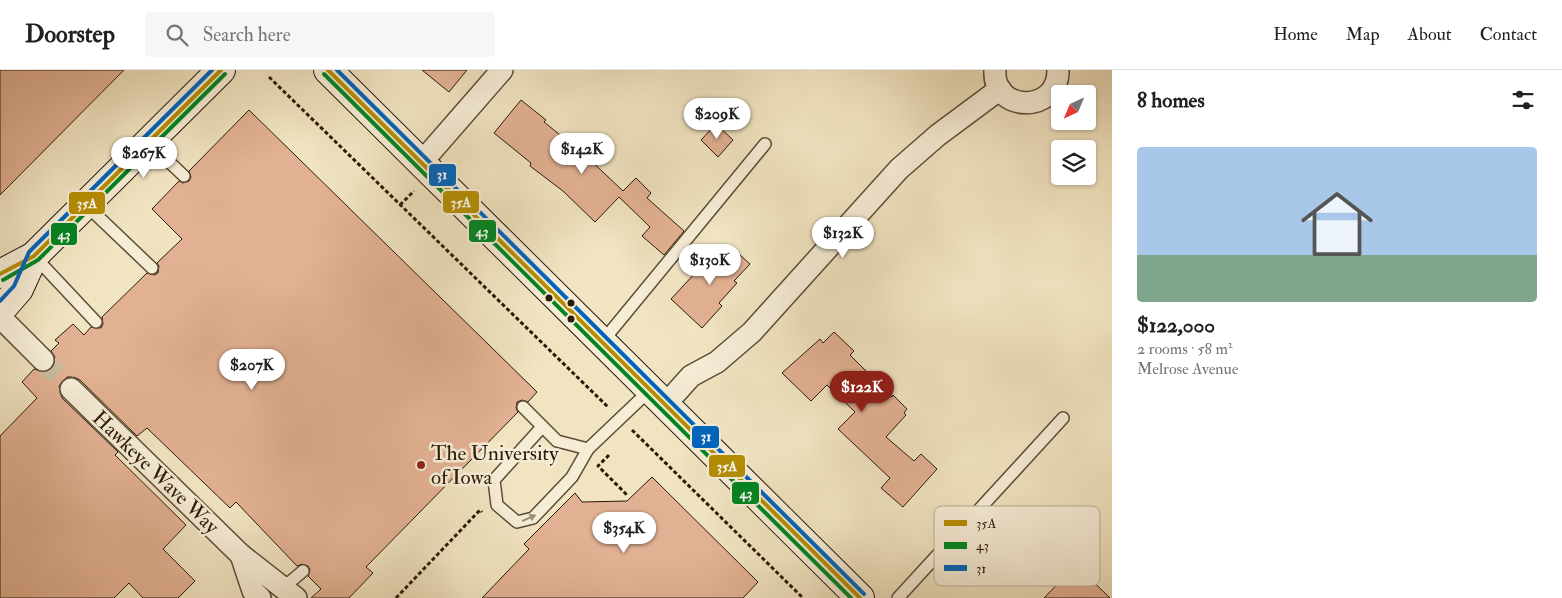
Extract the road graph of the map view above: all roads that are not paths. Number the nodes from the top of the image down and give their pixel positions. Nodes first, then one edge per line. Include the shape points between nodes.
1 (221, 70) edge
2 (328, 70) edge
3 (502, 70) edge
4 (1058, 70) edge
5 (998, 80) edge
6 (149, 143) junction
7 (765, 144) dead end
8 (421, 163) junction
9 (184, 176) dead end
10 (86, 206) junction
11 (34, 256) junction
12 (152, 268) dead end
13 (0, 274) edge
14 (0, 311) edge
15 (0, 316) edge
16 (96, 322) dead end
17 (602, 342) junction
18 (42, 360) tunnel mouth
19 (71, 389) tunnel mouth
20 (657, 397) junction
21 (523, 407) dead end
22 (1063, 418) dead end
23 (542, 427) junction
24 (588, 449) junction
25 (982, 506) edge
26 (241, 555) junction
27 (934, 559) edge
28 (303, 571) dead end
29 (290, 592) edge
30 (260, 598) edge
31 (860, 598) edge
32 (898, 598) edge

1 - 6 main road
2 - 8 main road
3 - 8 street
4 - 5 street via 1056,84 1047,96 1035,103 1008,98
5 - 20 street via 898,169 752,332 718,362
6 - 9 lane
6 - 10 main road
7 - 17 lane
8 - 17 main road
10 - 11 main road
10 - 12 lane
11 - 13 main road
11 - 14 main road via 19,289
11 - 16 lane
15 - 18 street
17 - 20 main road
19 - 26 street, Hawkeye Wave Way
20 - 24 lane via 619,418
20 - 31 main road
21 - 23 lane
22 - 25 lane
23 - 24 lane via 557,441
23 -> 24 lane via 494,480 497,504 517,522 533,518 572,477
26 - 29 street, Hawkeye Wave Way
26 - 30 street, Hawkeye Wave Way via 253,591
27 - 32 lane
28 - 29 lane

